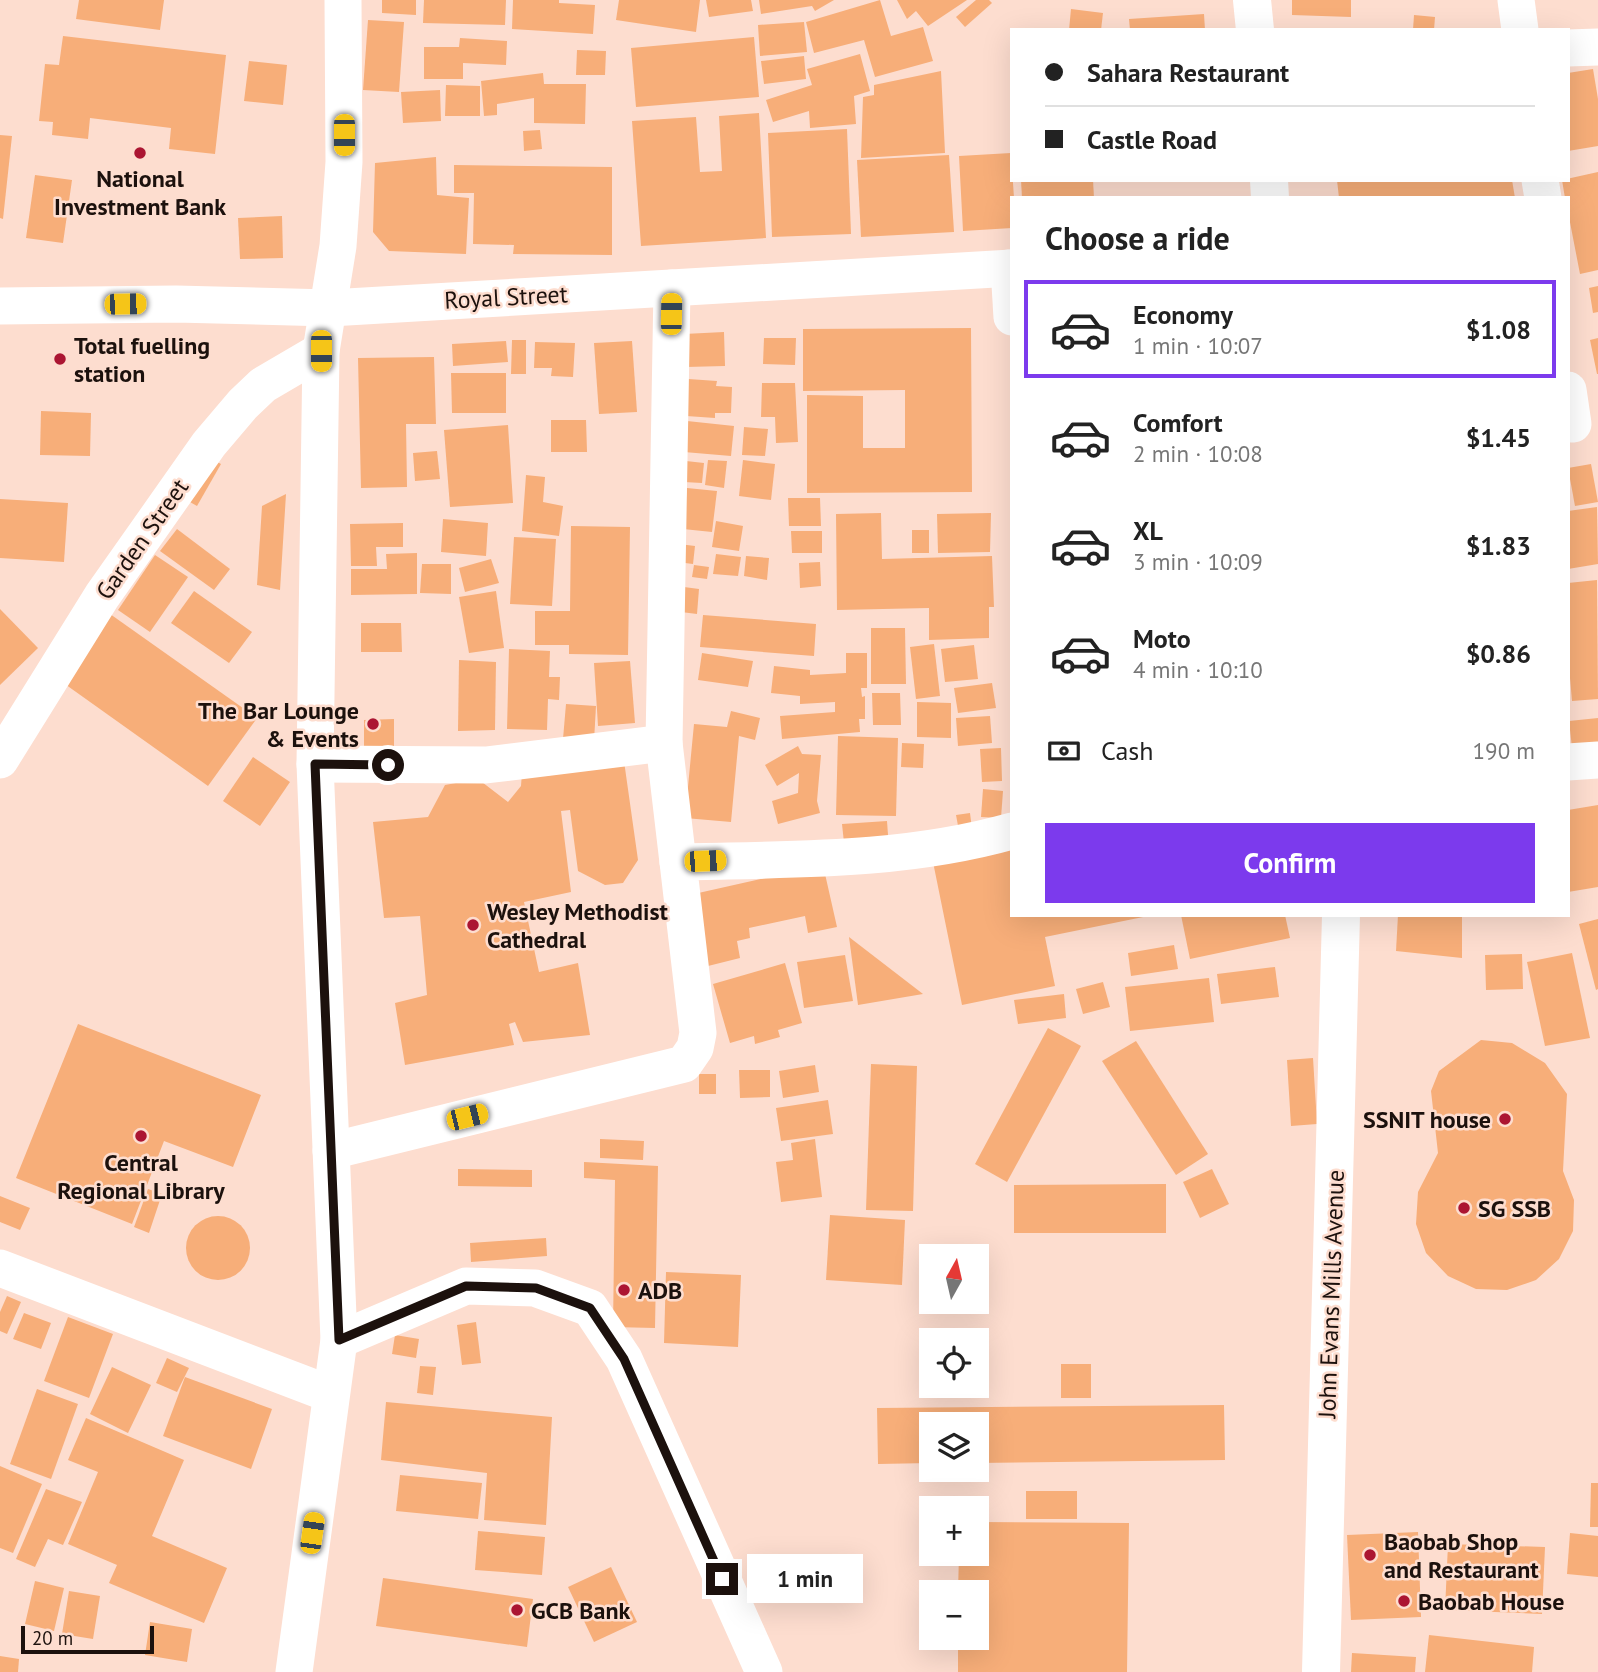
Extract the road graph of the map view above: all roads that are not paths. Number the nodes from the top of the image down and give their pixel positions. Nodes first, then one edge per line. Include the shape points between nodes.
1 (343, 0) edge
2 (1252, 0) edge
3 (1516, 0) edge
4 (1255, 28) edge
5 (1520, 28) edge
6 (1598, 47) edge
7 (1570, 48) edge
8 (1010, 268) edge
9 (671, 288) junction
10 (0, 306) edge
11 (330, 308) junction
12 (321, 351) junction
13 (664, 743) junction
14 (0, 760) edge
15 (1598, 760) edge
16 (1570, 762) edge
17 (315, 764) junction
18 (1010, 832) edge
19 (678, 862) junction
20 (1341, 917) edge
21 (331, 1151) junction
22 (0, 1269) edge
23 (339, 1340) junction
24 (330, 1394) junction
25 (294, 1672) edge
26 (764, 1672) edge
27 (1321, 1672) edge

1 - 11 street via 344,162
2 - 4 street
3 - 5 street
6 - 7 street
8 - 9 street, Royal Street
9 - 11 street, Royal Street
9 - 13 street
10 - 11 street, Royal Street
11 - 12 street
12 - 14 street, Garden Street via 263,385 209,444 102,596
12 - 17 street
13 - 17 street via 486,765
13 - 19 street
15 - 16 street
17 - 21 street
18 - 19 street via 877,857
19 - 21 street via 698,1033 684,1064
20 - 27 street, John Evans Mills Avenue
21 - 23 street
22 - 24 street
23 - 24 street
23 - 26 street via 466,1286 536,1288 590,1308 624,1359
24 - 25 street

